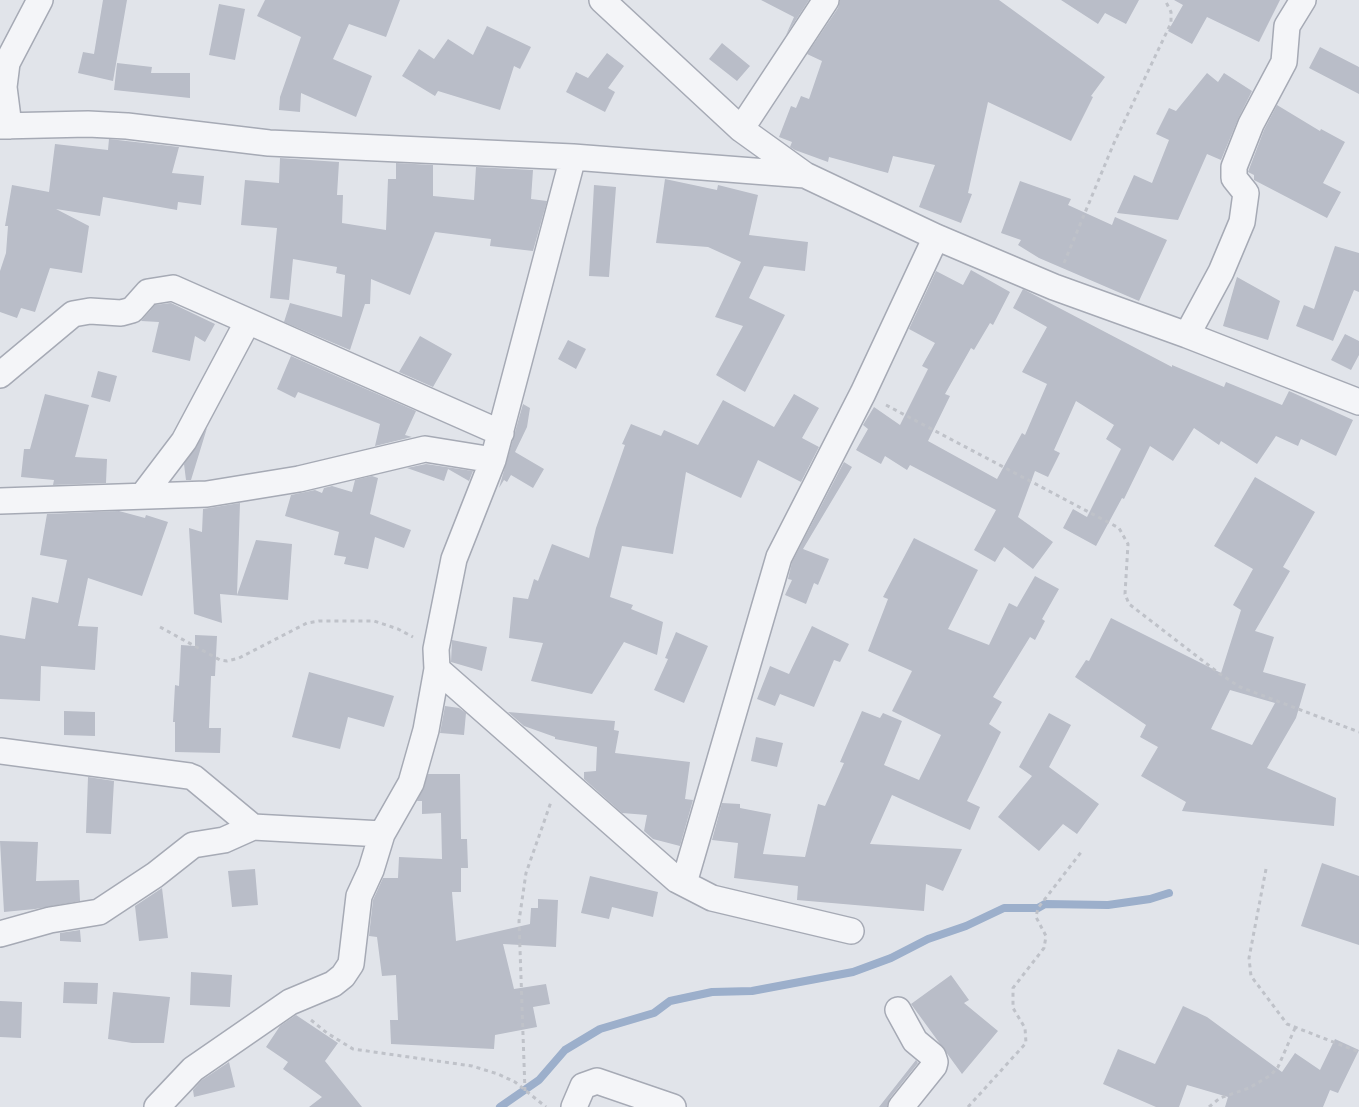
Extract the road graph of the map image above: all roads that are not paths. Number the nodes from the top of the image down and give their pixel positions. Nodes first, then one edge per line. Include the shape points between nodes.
1 (40, 0) edge
2 (826, 0) edge
3 (1303, 0) edge
4 (605, 1) edge
5 (5, 126) edge
6 (741, 129) junction
7 (572, 157) junction
8 (805, 176) junction
9 (936, 237) junction
10 (248, 321) junction
11 (1187, 335) junction
12 (0, 375) edge
13 (1359, 402) edge
14 (500, 433) junction
15 (493, 460) junction
16 (143, 495) junction
17 (0, 501) edge
18 (436, 659) junction
19 (0, 751) edge
20 (253, 827) junction
21 (382, 834) junction
22 (684, 884) junction
23 (852, 931) dead end
24 (0, 934) edge
25 (898, 1010) dead end
26 (157, 1107) edge
27 (574, 1107) edge
28 (673, 1107) edge
29 (901, 1107) edge

1 - 5 street via 7,63
2 - 6 street
3 - 11 street via 1287,26 1284,62 1234,167 1234,178 1246,193 1242,222 1221,272
4 - 6 street
5 - 7 street via 98,124 269,143
6 - 8 street
7 - 8 street
7 - 14 street
8 - 9 street
9 - 11 street via 1054,287
9 - 22 street via 863,393 779,557
10 - 12 street via 173,288 157,289 148,292 132,310 73,314
10 - 14 street
10 - 16 street via 184,441
11 - 13 street
14 - 15 street
15 - 16 street via 425,449 299,479 207,494
15 - 18 street via 456,549
16 - 17 street
18 - 21 street via 426,730 411,783
18 - 22 street via 559,777 666,872
19 - 20 street via 189,776
20 - 21 street
20 - 24 street via 224,840 193,845 99,912 50,920
21 - 26 street via 359,896 348,971 333,984 290,1002 193,1069
22 - 23 street via 712,898
25 - 29 street via 915,1041 933,1056 935,1062
27 - 28 street via 583,1086 597,1082

